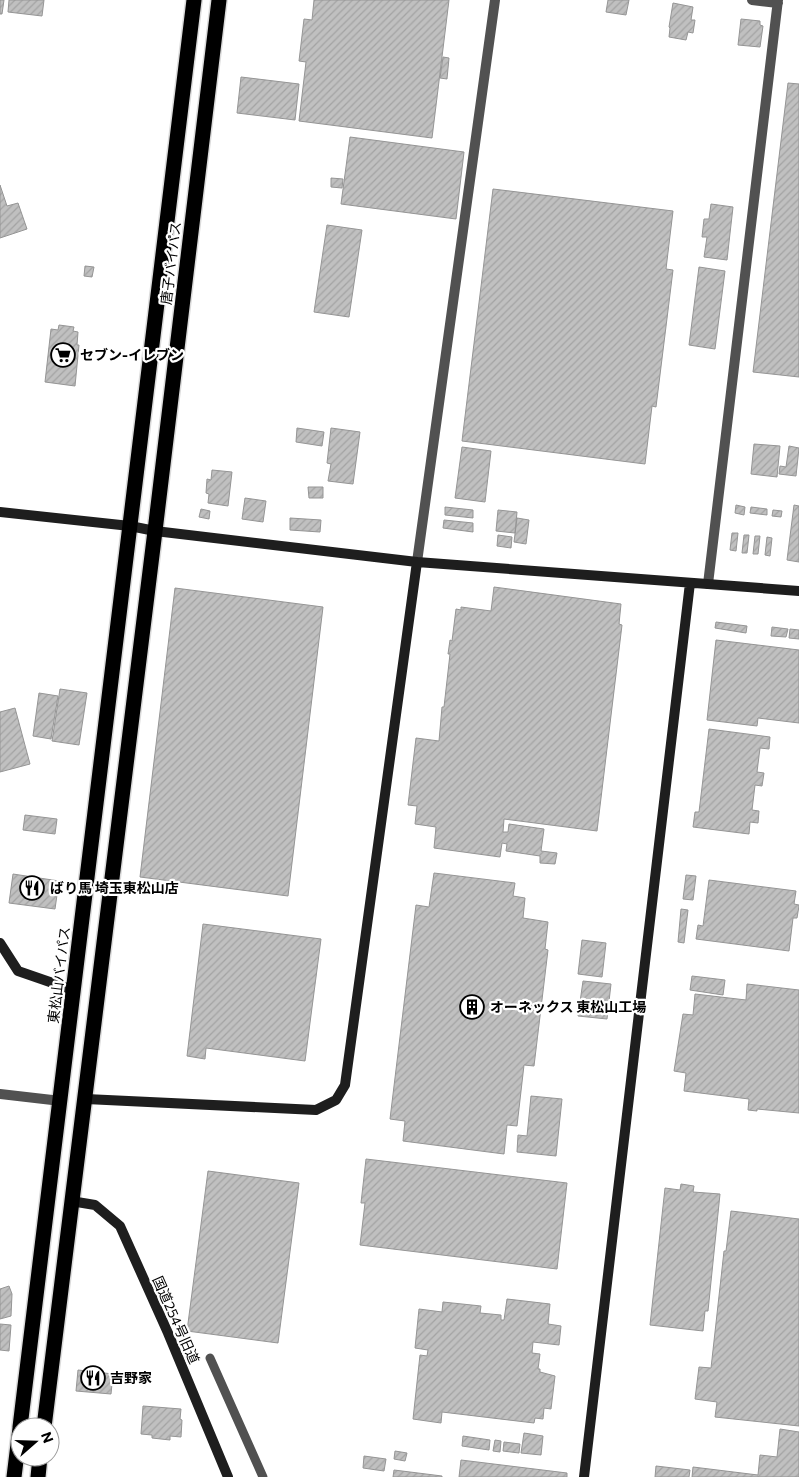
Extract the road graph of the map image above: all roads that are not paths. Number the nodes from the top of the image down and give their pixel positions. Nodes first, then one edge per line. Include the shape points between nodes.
1 (194, 0) edge
2 (218, 0) edge
3 (495, 0) edge
4 (752, 0) edge
5 (778, 2) edge
6 (0, 512) edge
7 (130, 526) junction
8 (156, 530) junction
9 (417, 562) junction
10 (690, 583) junction
11 (708, 584) junction
12 (799, 591) edge
13 (0, 943) edge
14 (73, 990) junction
15 (0, 1094) edge
16 (86, 1099) junction
17 (61, 1101) junction
18 (71, 1201) junction
19 (210, 1358) dead end
20 (21, 1417) edge
21 (45, 1417) edge
22 (228, 1477) edge
23 (263, 1477) edge
24 (584, 1477) edge

1 - 7 highway, 唐子バイパス
2 - 8 highway, 唐子バイパス
3 - 9 street
4 - 5 street
5 - 11 street
6 - 7 street
7 - 8 street
7 - 14 highway, 東松山バイパス
8 - 9 street
8 - 16 highway
9 - 10 street
9 - 16 street via 345,1085 336,1100 316,1110
10 - 11 street
10 - 24 street
11 - 12 street
13 - 14 street via 18,970
14 - 17 highway, 東松山バイパス
15 - 17 street
16 - 18 highway
17 - 20 highway, 東松山バイパス
18 - 21 highway
18 - 22 street, 国道254号旧道 via 95,1205 120,1226
19 - 23 lane

